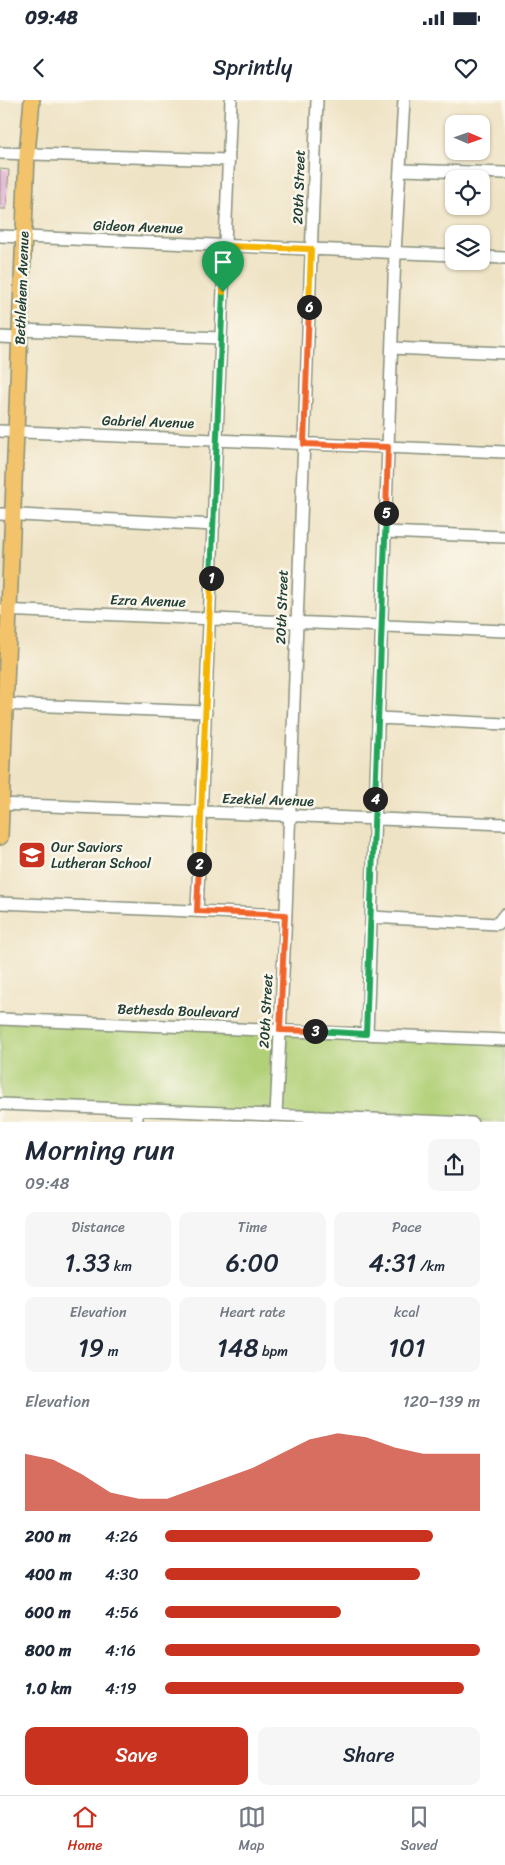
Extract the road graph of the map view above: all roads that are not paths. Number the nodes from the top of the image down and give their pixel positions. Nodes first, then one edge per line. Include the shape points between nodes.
1 (32, 100) edge
2 (231, 100) edge
3 (317, 100) edge
4 (404, 100) edge
5 (0, 152) edge
6 (27, 154) junction
7 (229, 160) junction
8 (400, 170) junction
9 (505, 173) edge
10 (0, 236) edge
11 (24, 237) junction
12 (225, 246) junction
13 (311, 249) junction
14 (395, 253) junction
15 (445, 255) edge
16 (490, 257) edge
17 (505, 258) edge
18 (20, 334) junction
19 (0, 337) edge
20 (221, 338) junction
21 (392, 348) junction
22 (505, 353) edge
23 (0, 431) edge
24 (16, 432) junction
25 (217, 440) junction
26 (304, 444) junction
27 (388, 447) junction
28 (505, 452) edge
29 (6, 514) edge
30 (214, 525) junction
31 (385, 532) junction
32 (505, 537) edge
33 (4, 610) edge
34 (210, 619) junction
35 (297, 622) junction
36 (382, 626) junction
37 (505, 631) edge
38 (3, 704) edge
39 (206, 712) junction
40 (378, 718) junction
41 (505, 724) edge
42 (1, 804) edge
43 (202, 812) junction
44 (289, 816) junction
45 (374, 819) junction
46 (505, 824) edge
47 (0, 837) edge
48 (0, 902) edge
49 (197, 911) junction
50 (505, 914) edge
51 (285, 915) junction
52 (371, 917) junction
53 (0, 1019) edge
54 (280, 1030) junction
55 (366, 1034) junction
56 (505, 1040) edge
57 (0, 1104) edge
58 (137, 1110) junction
59 (280, 1118) edge
60 (137, 1122) edge
61 (424, 1122) edge
62 (472, 1122) edge

1 - 6 main road, Bethlehem Avenue
2 - 7 street
3 - 13 street, 20th Street
4 - 8 street
5 - 6 street
6 - 7 street
6 - 11 main road, Bethlehem Avenue
7 - 12 street
8 - 9 street
8 - 14 street
10 - 11 street, Gideon Avenue
11 - 12 street, Gideon Avenue
11 - 18 main road, Bethlehem Avenue
12 - 13 street, Gideon Avenue
12 - 20 street
13 - 14 street, Gideon Avenue
13 - 26 street, 20th Street
14 - 15 street, Gideon Avenue
14 - 21 street
16 - 17 street
18 - 19 street
18 - 20 street
18 - 24 main road, Bethlehem Avenue
20 - 25 street
21 - 22 street
21 - 27 street
23 - 24 street, Gabriel Avenue
24 - 25 street, Gabriel Avenue
24 - 29 main road, Bethlehem Avenue
25 - 26 street, Gabriel Avenue
25 - 30 street
26 - 27 street, Gabriel Avenue
26 - 35 street, 20th Street
27 - 28 street, Gabriel Avenue
27 - 31 street
29 - 30 street
29 - 33 main road, Bethlehem Avenue
30 - 34 street
31 - 32 street
31 - 36 street
33 - 34 street, Ezra Avenue
33 - 38 main road, Bethlehem Avenue
34 - 35 street, Ezra Avenue
34 - 39 street
35 - 36 street, Ezra Avenue
35 - 44 street, 20th Street
36 - 37 street, Ezra Avenue
36 - 40 street
38 - 39 street
38 - 42 main road, Bethlehem Avenue
39 - 43 street
40 - 41 street
40 - 45 street
42 - 43 street, Ezekiel Avenue
42 - 47 main road, Bethlehem Avenue
43 - 44 street, Ezekiel Avenue
43 - 49 street
44 - 45 street, Ezekiel Avenue
44 - 51 street, 20th Street
45 - 46 street, Ezekiel Avenue
45 - 52 street
48 - 49 street
49 - 51 street
50 - 52 street via 497,924
51 - 54 street, 20th Street
52 - 55 street
53 - 54 street, Bethesda Boulevard
54 - 55 street, Bethesda Boulevard
54 - 59 street, 20th Street
55 - 56 street, Bethesda Boulevard
57 - 58 street
58 - 59 street
58 - 60 street
59 - 61 street
61 - 62 street

